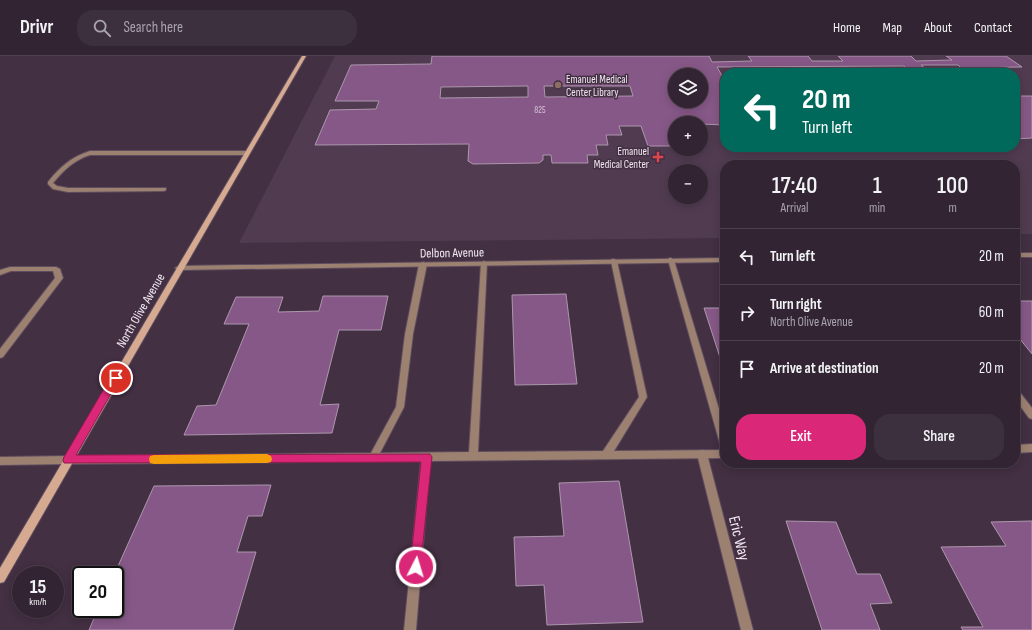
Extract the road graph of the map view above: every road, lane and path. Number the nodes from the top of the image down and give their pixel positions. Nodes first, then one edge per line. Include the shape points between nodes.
1 (304, 56) edge
2 (247, 153) junction
3 (164, 189) dead end
4 (1020, 255) edge
5 (1032, 255) edge
6 (671, 260) junction
7 (720, 260) edge
8 (614, 261) junction
9 (423, 264) junction
10 (484, 264) junction
11 (179, 268) junction
12 (0, 273) edge
13 (0, 355) edge
14 (1020, 399) edge
15 (1032, 415) edge
16 (720, 427) edge
17 (1032, 448) edge
18 (1020, 449) edge
19 (702, 454) junction
20 (720, 454) edge
21 (606, 455) junction
22 (426, 457) junction
23 (473, 457) junction
24 (373, 458) junction
25 (0, 460) edge
26 (68, 460) junction
27 (0, 578) edge
28 (410, 630) edge
29 (747, 630) edge

1 - 2 street, North Olive Avenue
2 - 3 street via 90,153 69,162 50,183 55,188 68,190
2 - 11 street, North Olive Avenue
4 - 5 street
6 - 7 street, Delbon Avenue
6 - 8 street, Delbon Avenue
6 - 16 street
8 - 10 street, Delbon Avenue
8 - 21 street via 643,397
9 - 10 street, Delbon Avenue
9 - 11 street, Delbon Avenue
9 - 24 street via 409,334 400,407
10 - 23 street
11 - 26 street, North Olive Avenue
12 - 13 street via 10,269 56,270 59,278
14 - 15 street
17 - 18 street
19 - 20 street
19 - 21 street
19 - 29 street, Eric Way
21 - 23 street
22 - 23 street
22 - 24 street
22 - 28 street
24 - 26 street
25 - 26 street
26 - 27 street, North Olive Avenue

